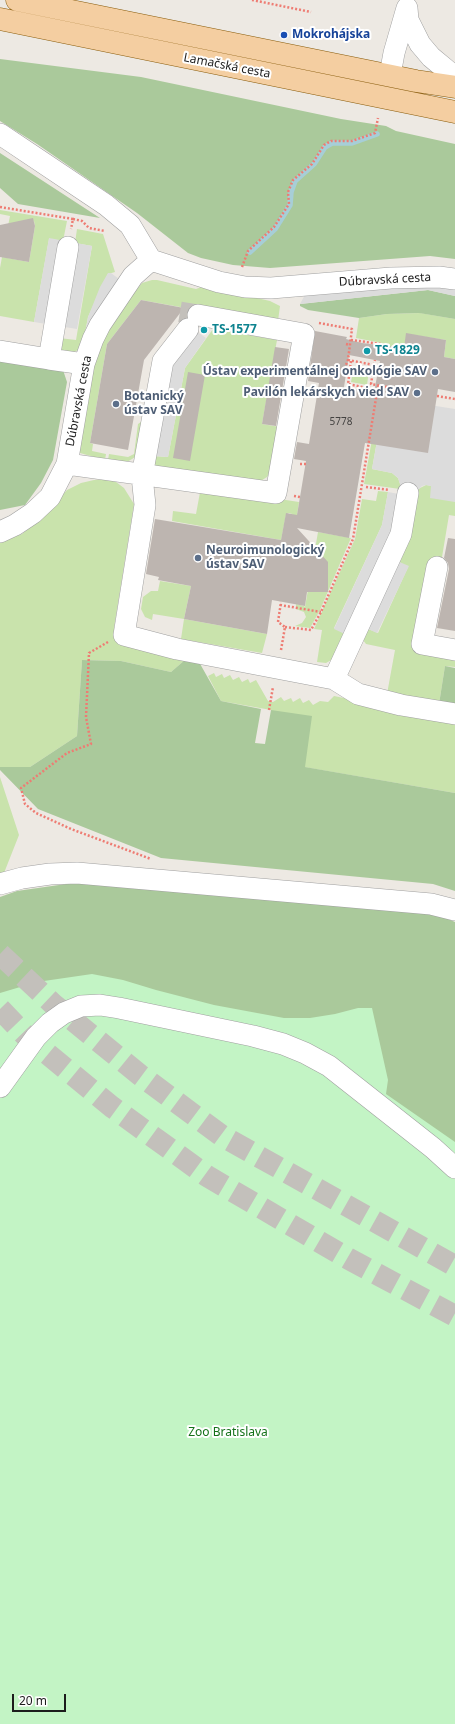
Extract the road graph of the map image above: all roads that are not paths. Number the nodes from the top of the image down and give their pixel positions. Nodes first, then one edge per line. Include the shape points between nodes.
1 (18, 0) edge
2 (408, 4) edge
3 (0, 19) edge
4 (390, 75) junction
5 (455, 77) edge
6 (455, 87) edge
7 (398, 100) junction
8 (455, 112) edge
9 (0, 134) edge
10 (68, 247) road end
11 (151, 260) junction
12 (455, 279) edge
13 (0, 351) edge
14 (49, 359) junction
15 (84, 364) junction
16 (67, 464) junction
17 (142, 476) junction
18 (401, 492) road end
19 (0, 532) edge
20 (437, 567) dead end
21 (455, 650) edge
22 (334, 679) junction
23 (455, 714) edge
24 (0, 884) edge
25 (455, 910) edge
26 (0, 1087) edge
27 (455, 1168) edge

1 - 4 main road, Lamačská cesta
2 - 4 street
2 - 5 street via 408,20 420,44
3 - 7 main road, Lamačská cesta
4 - 6 main road, Lamačská cesta
4 - 7 main road via 391,93
7 - 8 main road, Lamačská cesta
9 - 11 street via 106,205 130,225
10 - 14 street
11 - 12 street, Dúbravská cesta via 219,282 245,287 271,288 391,278
11 - 15 street, Dúbravská cesta via 132,276 100,325
13 - 14 street
14 - 15 street
15 - 16 street, Dúbravská cesta
16 - 17 street
16 - 19 street, Dúbravská cesta via 50,497 34,513
17 - 17 street via 276,493 304,334 193,322 163,361
17 - 22 street via 145,505 124,635 177,649
18 - 22 street via 401,534
20 - 21 street via 422,644
22 - 23 street via 358,694 401,705
24 - 25 street via 22,878 77,873 424,903
26 - 27 street via 36,1037 64,1013 82,1006 119,1008 253,1036 305,1053 329,1066

